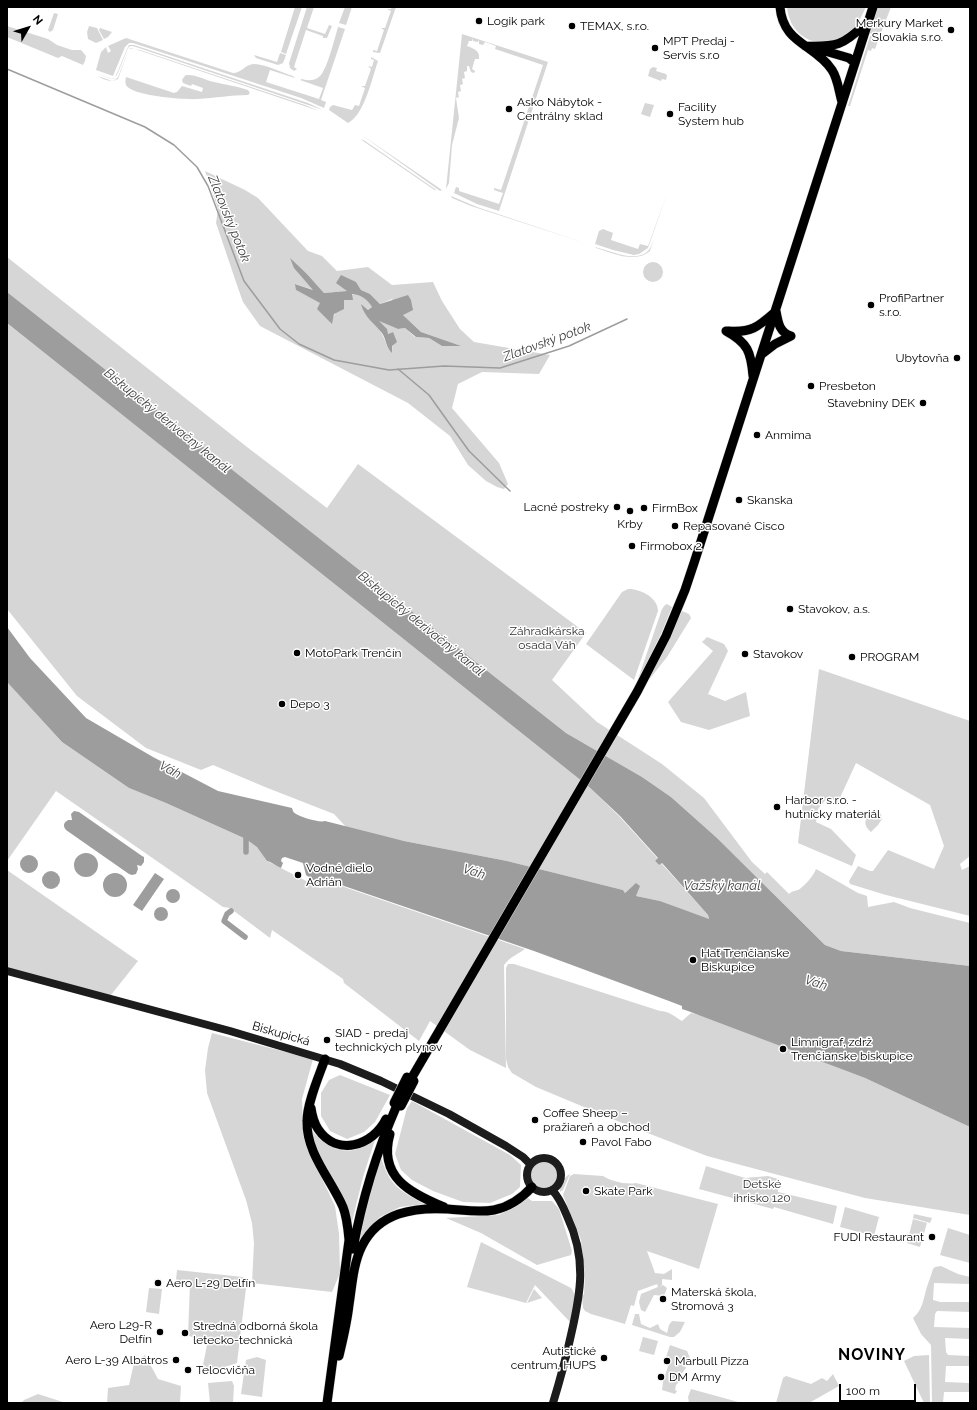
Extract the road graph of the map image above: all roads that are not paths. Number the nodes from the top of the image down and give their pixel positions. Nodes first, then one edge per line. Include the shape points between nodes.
1 (780, 7) edge
2 (873, 7) edge
3 (867, 23) junction
4 (805, 46) junction
5 (855, 63) junction
6 (842, 102) junction
7 (776, 311) junction
8 (762, 354) junction
9 (754, 380) junction
10 (503, 920) junction
11 (7, 971) edge
12 (429, 1048) junction
13 (324, 1059) junction
14 (310, 1105) junction
15 (397, 1105) junction
16 (530, 1164) junction
17 (532, 1187) junction
18 (552, 1190) junction
19 (449, 1209) junction
20 (336, 1366) junction
21 (327, 1403) edge
22 (331, 1403) edge
23 (553, 1403) edge

1 - 4 main road via 789,32
2 - 3 main road
3 - 4 main road via 841,43 831,46
3 - 5 main road
4 - 5 main road via 849,58
4 - 6 main road via 832,70
5 - 6 main road
6 - 7 main road
7 - 8 main road
7 - 8 main road via 782,330 791,336
7 - 9 main road via 754,329 726,331 747,347
8 - 9 main road
9 - 10 main road via 685,590 674,616 637,692
10 - 12 main road
10 - 12 main road via 488,955
11 - 13 street, Biskupická
12 - 15 main road
13 - 14 main road
13 - 16 street, Biskupická via 412,1095 499,1142
14 - 15 main road via 317,1128 324,1136 347,1146 372,1138
14 - 21 main road via 307,1130 313,1150 347,1218 349,1240
15 - 19 main road via 387,1147 387,1157 393,1172 411,1191
15 - 20 main road via 378,1151 362,1204
16 - 17 street via 527,1176
16 - 18 street via 545,1158 557,1164 560,1178
17 - 18 street via 543,1192
17 - 19 main road via 521,1198 503,1208 482,1212
18 - 23 street via 574,1233 580,1272 579,1301
19 - 20 main road via 400,1212 372,1231 361,1247 355,1266
20 - 22 main road

